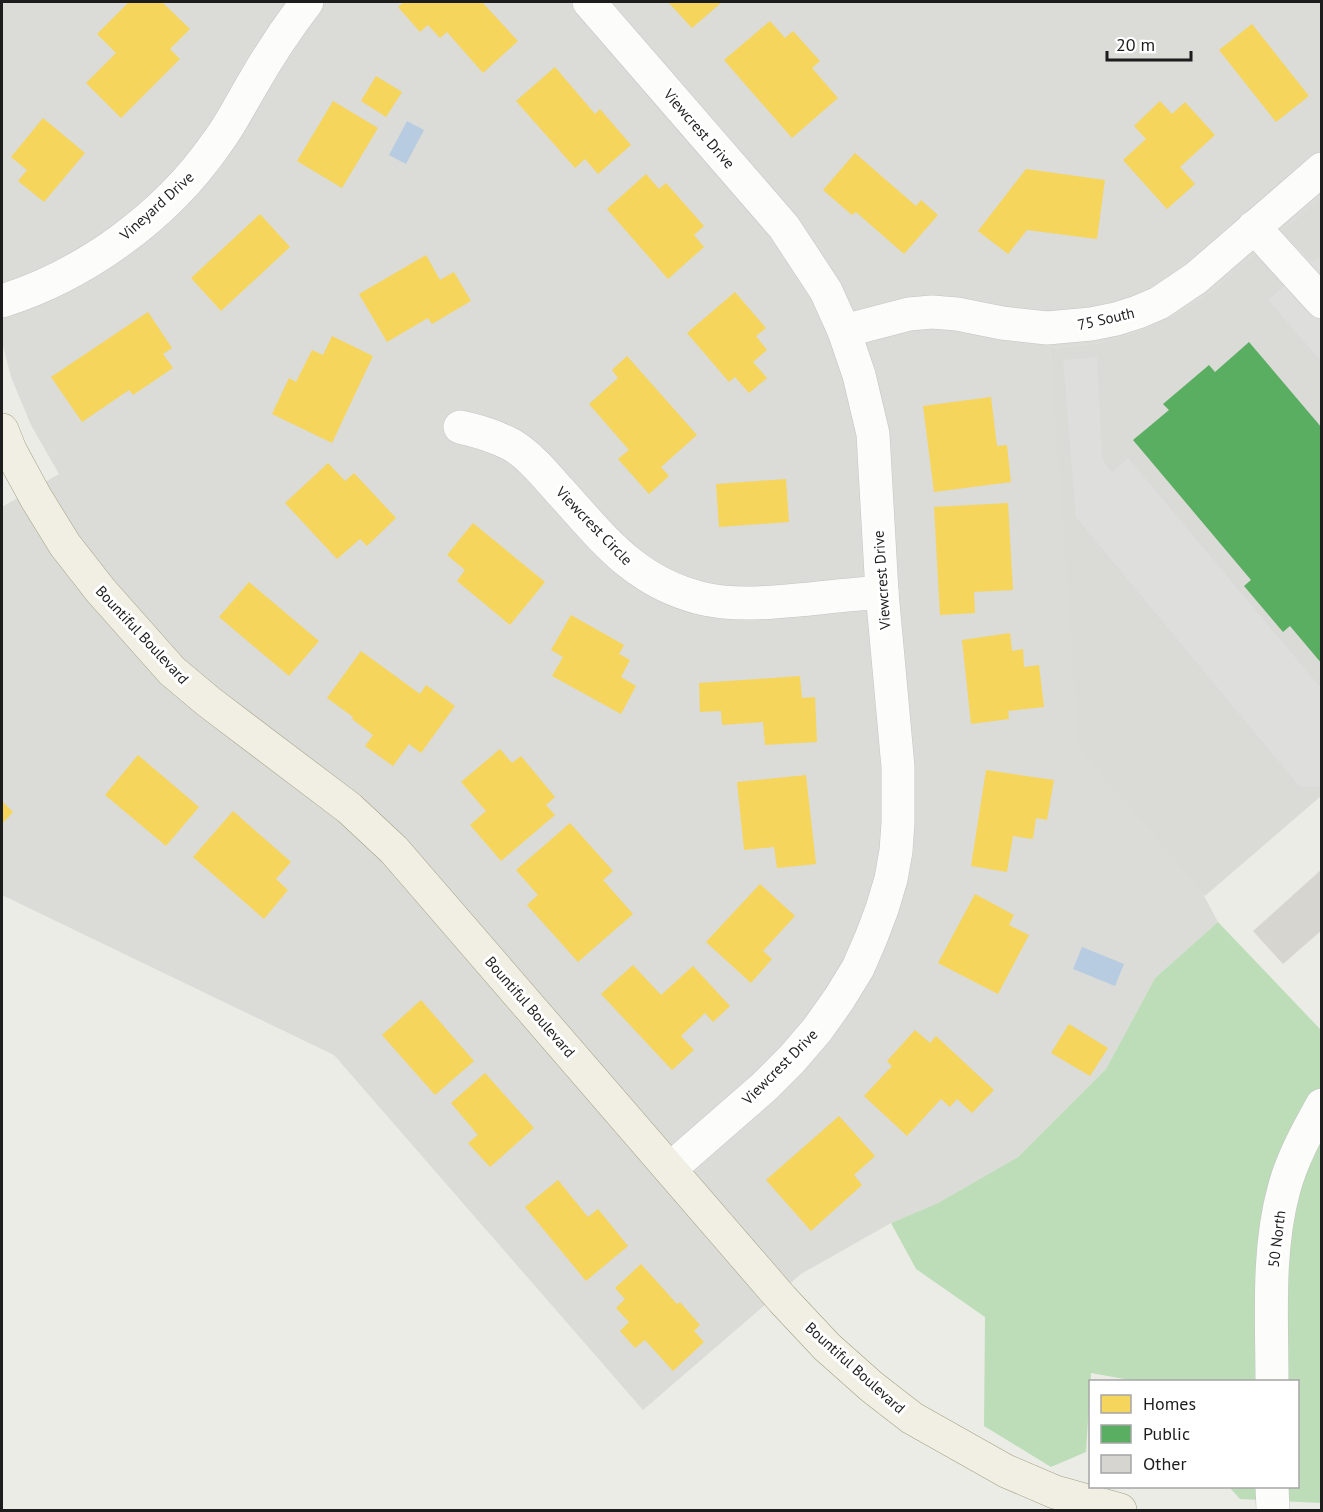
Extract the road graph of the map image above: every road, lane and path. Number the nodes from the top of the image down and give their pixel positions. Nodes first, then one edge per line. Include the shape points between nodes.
1 (307, 2) edge
2 (589, 2) edge
3 (1322, 169) edge
4 (1254, 227) junction
5 (2, 301) edge
6 (1322, 302) edge
7 (844, 331) junction
8 (460, 427) dead end
9 (2, 430) edge
10 (882, 592) junction
11 (1322, 1105) edge
12 (670, 1169) junction
13 (1272, 1380) edge
14 (1272, 1488) edge
15 (1120, 1510) edge
16 (1273, 1510) edge

1 - 5 street, Vineyard Drive via 268,58 216,146 167,201 84,265
2 - 7 street, Viewcrest Drive via 784,227 826,291
3 - 4 street, 75 South
4 - 6 street
4 - 7 street, 75 South via 1178,291 1159,303 1116,319 1047,328 932,312
7 - 10 street, Viewcrest Drive via 873,434
8 - 10 street, Viewcrest Circle via 513,446 535,463 626,561 647,577 672,588 732,603
9 - 12 main road, Bountiful Boulevard via 65,545 138,634 172,671 349,808 394,850
10 - 12 street, Viewcrest Drive via 899,795 896,851 882,909 858,968 817,1030 764,1087
11 - 13 street, 50 North via 1296,1155 1276,1224 1272,1256
12 - 15 main road, Bountiful Boulevard via 827,1347 912,1419 1006,1471 1054,1492
14 - 16 street

